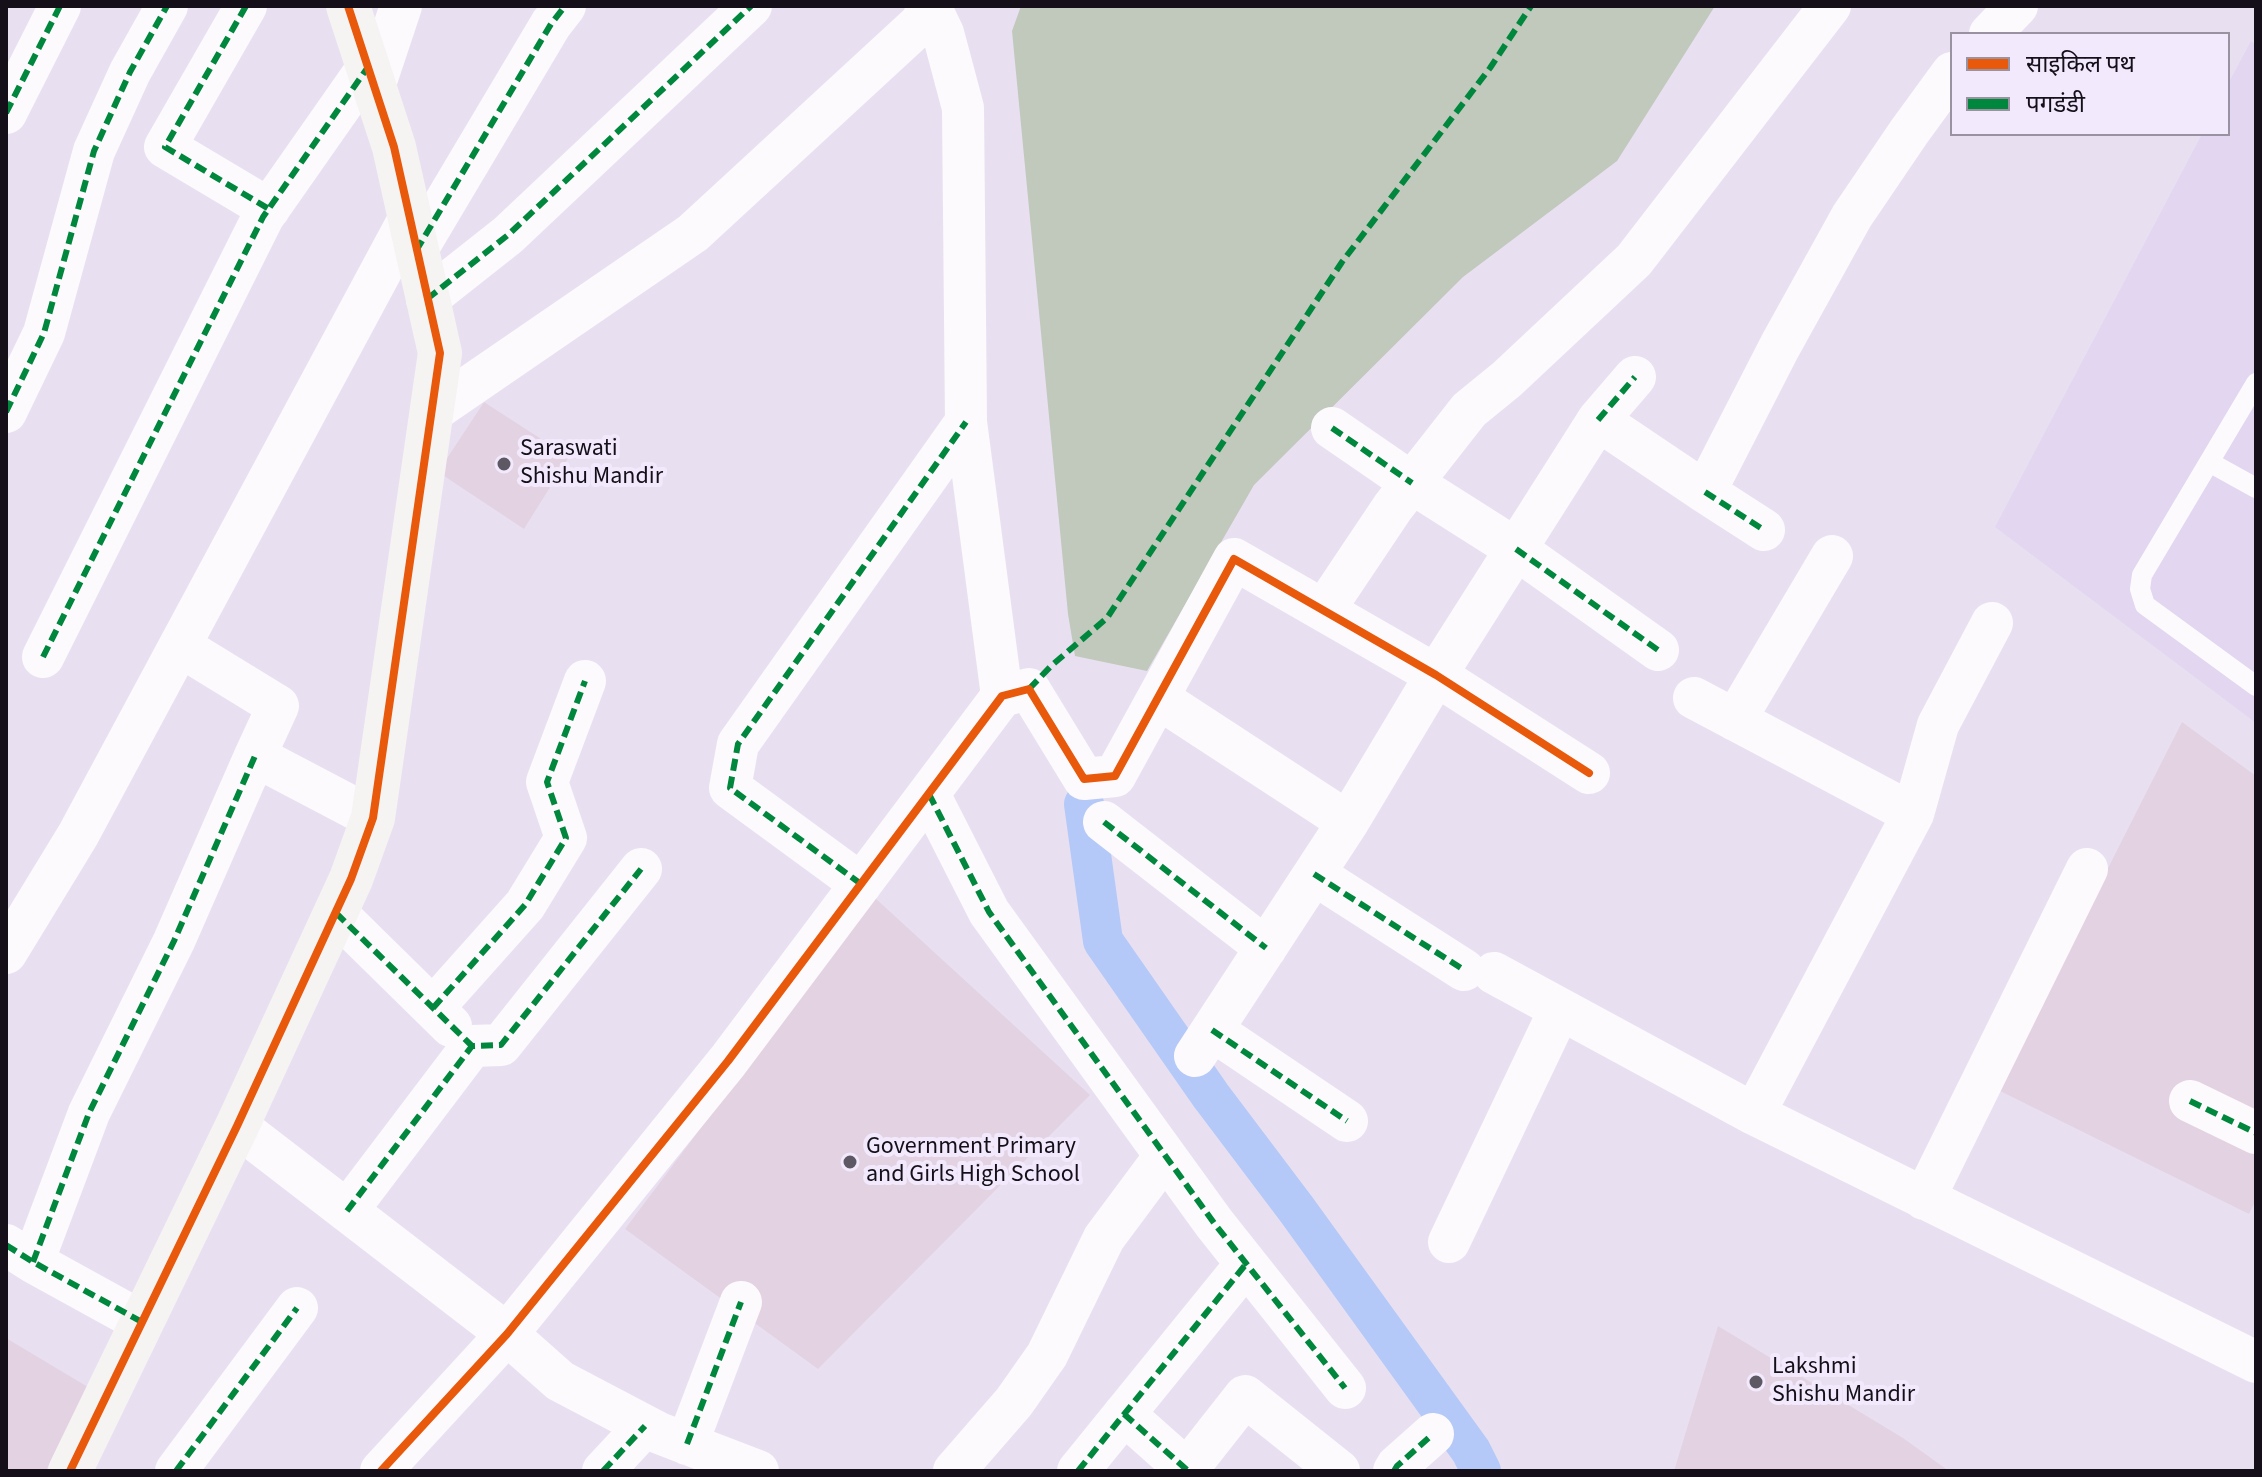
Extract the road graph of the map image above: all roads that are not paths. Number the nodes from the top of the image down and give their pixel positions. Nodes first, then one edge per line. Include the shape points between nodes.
1 (60, 6) edge
2 (167, 6) edge
3 (246, 6) edge
4 (348, 6) edge
5 (401, 6) edge
6 (565, 6) edge
7 (751, 6) edge
8 (929, 6) edge
9 (1830, 6) edge
10 (2017, 6) edge
11 (1992, 32) edge
12 (1950, 76) edge
13 (371, 77) junction
14 (6, 113) edge
15 (269, 209) junction
16 (413, 235) junction
17 (427, 299) junction
18 (1635, 377) dead end
19 (2256, 383) edge
20 (6, 412) edge
21 (432, 412) junction
22 (1598, 420) junction
23 (966, 422) junction
24 (1332, 428) dead end
25 (2209, 462) junction
26 (1412, 483) junction
27 (2256, 488) edge
28 (1705, 492) junction
29 (1764, 530) dead end
30 (1516, 549) junction
31 (1832, 556) dead end
32 (1324, 610) junction
33 (1992, 623) dead end
34 (180, 646) junction
35 (1658, 650) dead end
36 (43, 657) dead end
37 (1436, 675) junction
38 (585, 681) dead end
39 (2256, 686) edge
40 (1002, 696) junction
41 (1158, 698) junction
42 (1694, 698) dead end
43 (1735, 720) junction
44 (255, 756) junction
45 (1589, 773) dead end
46 (929, 794) junction
47 (1913, 814) junction
48 (373, 818) junction
49 (1104, 822) dead end
50 (1348, 822) junction
51 (641, 869) dead end
52 (2087, 869) dead end
53 (1314, 874) junction
54 (861, 884) junction
55 (336, 913) junction
56 (1266, 948) junction
57 (6, 953) edge
58 (433, 1008) junction
59 (1560, 1009) junction
60 (472, 1046) junction
61 (2190, 1101) dead end
62 (1754, 1114) junction
63 (1347, 1121) dead end
64 (237, 1126) junction
65 (2256, 1133) edge
66 (1165, 1156) junction
67 (1924, 1199) junction
68 (347, 1211) junction
69 (1449, 1242) dead end
70 (20, 1254) edge
71 (1246, 1264) junction
72 (741, 1302) dead end
73 (297, 1308) dead end
74 (142, 1322) junction
75 (507, 1334) junction
76 (2256, 1362) edge
77 (1345, 1388) dead end
78 (1124, 1414) junction
79 (645, 1426) junction
80 (1433, 1434) dead end
81 (687, 1444) junction
82 (1187, 1470) edge
83 (70, 1471) edge
84 (176, 1471) edge
85 (381, 1471) edge
86 (603, 1471) edge
87 (758, 1471) edge
88 (954, 1471) edge
89 (1078, 1471) edge
90 (1339, 1471) edge
91 (1394, 1471) edge

1 - 14 street
2 - 20 street via 94,151 44,333
3 - 15 street via 165,147
4 - 13 street
5 - 13 street
6 - 16 street
7 - 17 street via 508,235
8 - 21 street via 923,21 693,233
8 - 23 street via 943,33 963,108
9 - 26 street via 1634,260 1469,410
10 - 11 street
12 - 28 street via 1852,216
13 - 15 street
13 - 16 street via 394,147
15 - 36 street
16 - 17 street
16 - 34 street
17 - 21 street via 440,353
18 - 22 street
19 - 25 lane
21 - 48 street
22 - 28 street
22 - 30 street
23 - 40 street
23 - 54 street via 738,744 730,788
24 - 26 street
25 - 27 lane
25 - 39 lane via 2142,575 2140,589 2145,605
26 - 30 street
26 - 32 street
28 - 29 street
30 - 35 street
30 - 37 street
31 - 43 street
32 - 37 street
32 - 41 street via 1234,559
33 - 47 street via 1938,725
34 - 44 street via 278,706
34 - 57 street via 78,835
37 - 45 street
37 - 50 street
38 - 58 street via 547,782 566,838 525,905
40 - 41 street via 1029,689 1084,779 1115,776
40 - 46 street
41 - 50 street
42 - 43 street
43 - 47 street
44 - 48 street
44 - 70 street via 174,941
46 - 54 street
46 - 66 street via 989,912
47 - 62 street
48 - 55 street
49 - 56 street
50 - 53 street
51 - 60 street via 501,1045
52 - 67 street
53 - 56 street
53 - 59 street via 1479,971
54 - 75 street via 728,1061
55 - 58 street
55 - 64 street
56 - 63 street via 1204,1043
58 - 60 street
59 - 62 street
59 - 69 street
60 - 68 street
61 - 65 street
62 - 67 street
64 - 68 street
64 - 74 street
66 - 71 street
66 - 88 street via 1104,1238 1047,1355
67 - 76 street
68 - 75 street
70 - 74 street
71 - 77 street
71 - 78 street
72 - 81 street
73 - 84 street
74 - 83 street
75 - 79 street via 560,1381
75 - 85 street
78 - 82 street
78 - 89 street
79 - 81 street
79 - 86 street
80 - 91 street
81 - 87 street
82 - 90 street via 1245,1396

